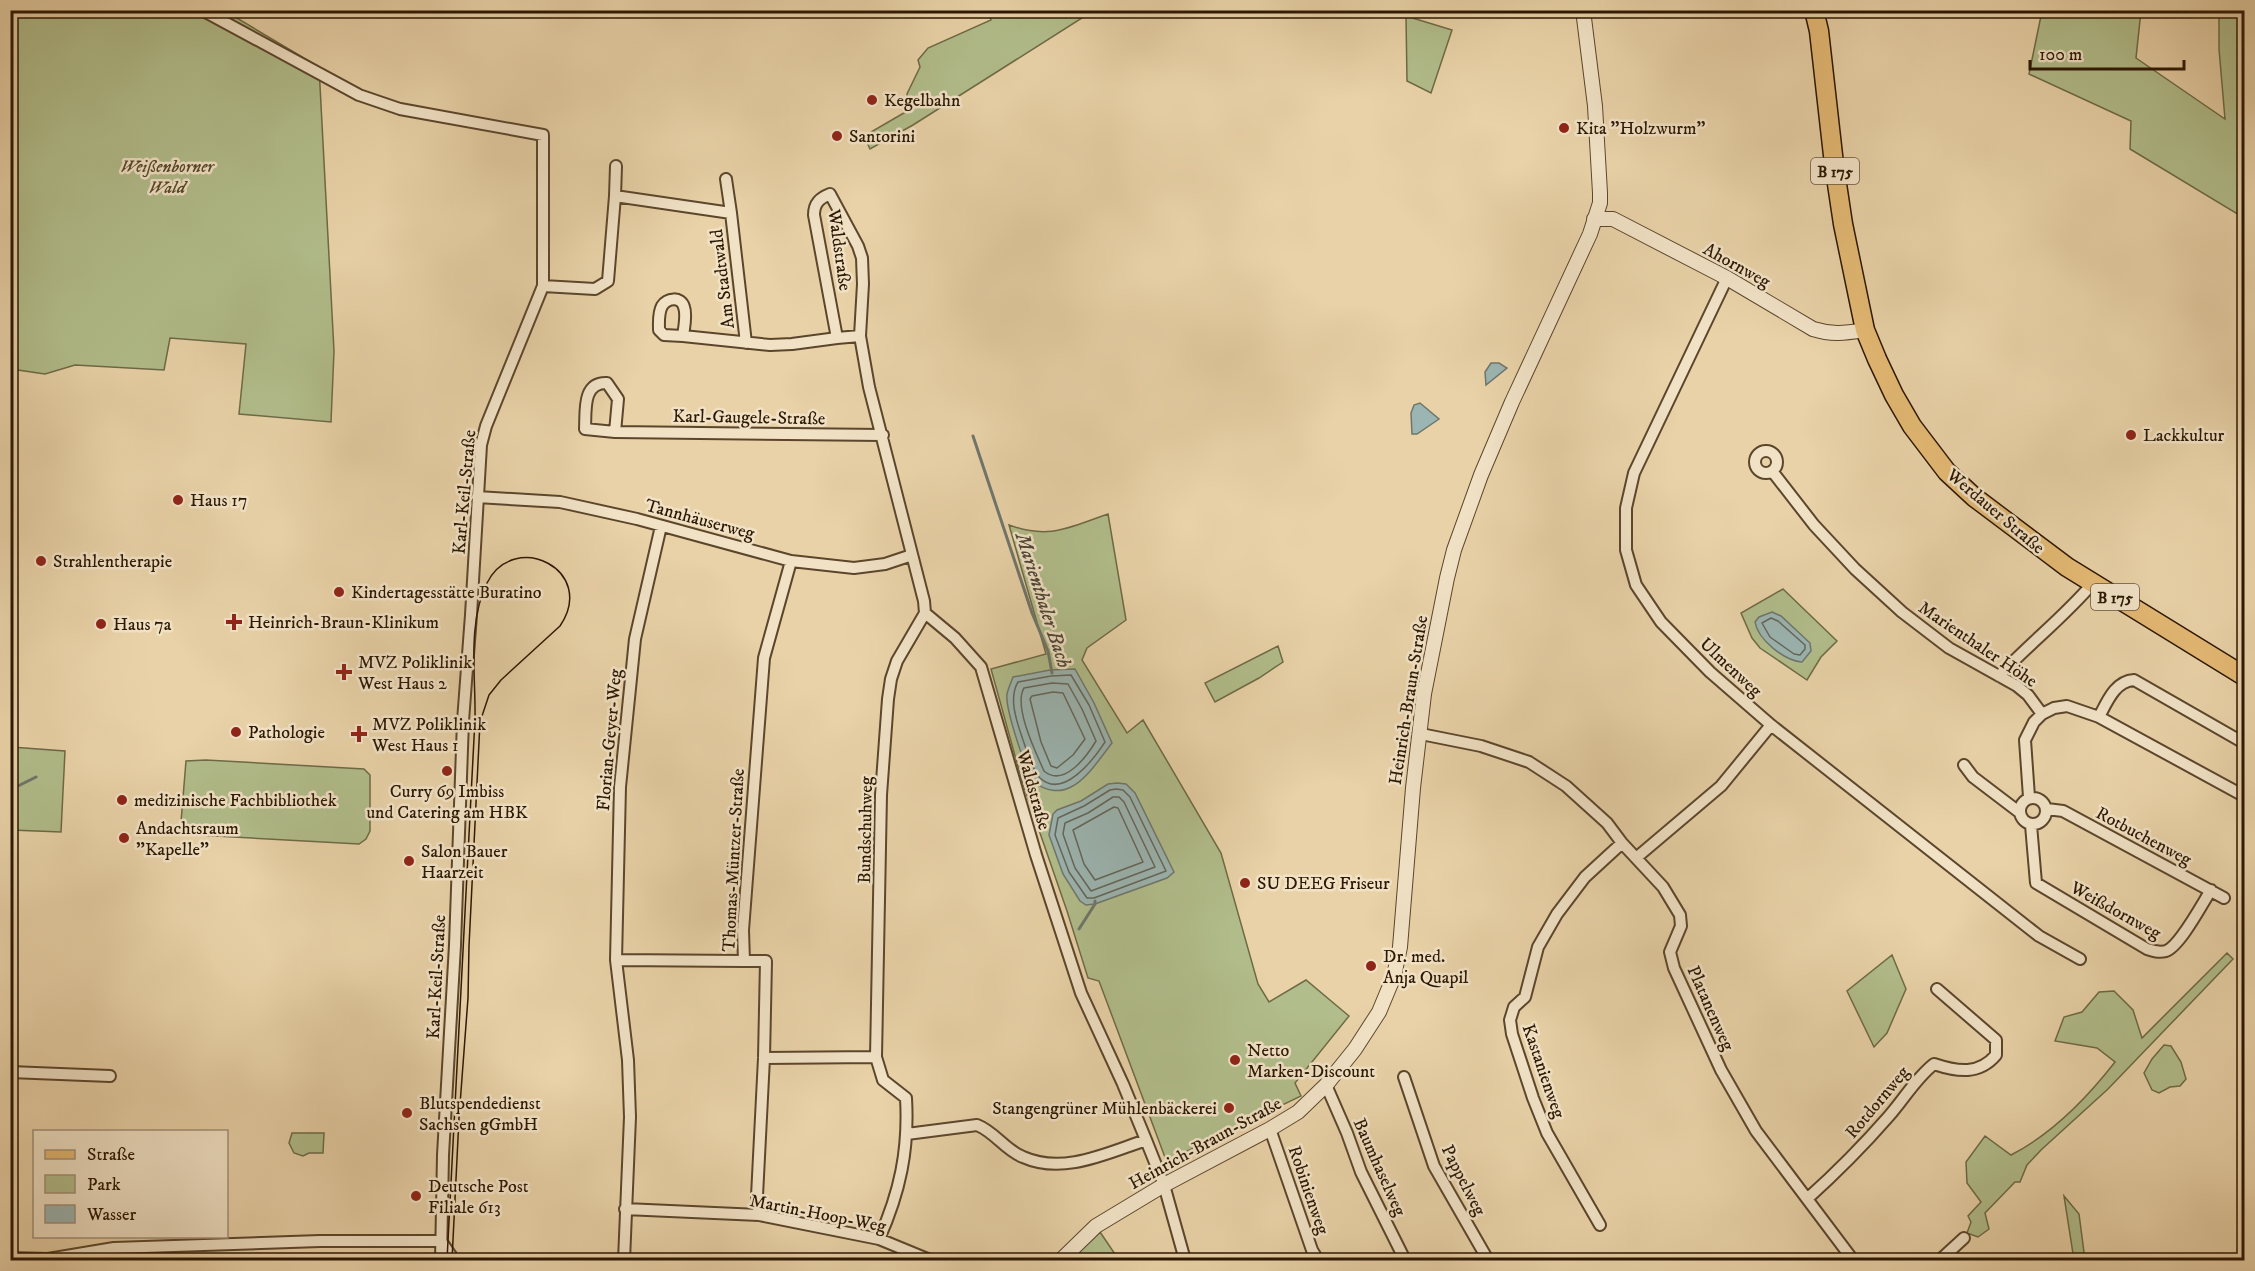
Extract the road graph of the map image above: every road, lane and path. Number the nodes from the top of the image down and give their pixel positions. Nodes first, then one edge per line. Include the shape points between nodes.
1 (202, 10) edge
2 (1583, 10) edge
3 (1814, 10) edge
4 (616, 166) dead end
5 (726, 179) dead end
6 (615, 196) junction
7 (731, 213) junction
8 (1594, 219) junction
9 (1727, 278) junction
10 (543, 286) junction
11 (1865, 330) junction
12 (683, 336) dead end
13 (860, 336) junction
14 (837, 338) junction
15 (746, 343) junction
16 (615, 432) junction
17 (883, 435) junction
18 (1772, 471) dead end
19 (477, 497) junction
20 (661, 526) junction
21 (912, 555) junction
22 (791, 561) junction
23 (2093, 583) junction
24 (925, 614) junction
25 (1999, 676) junction
26 (2244, 676) edge
27 (2042, 714) junction
28 (2099, 717) junction
29 (1771, 725) junction
30 (1420, 734) junction
31 (2244, 742) edge
32 (1964, 765) dead end
33 (2244, 796) edge
34 (2029, 797) junction
35 (2047, 809) junction
36 (2019, 812) junction
37 (2031, 825) junction
38 (1622, 843) junction
39 (1636, 858) junction
40 (2211, 890) junction
41 (2224, 897) dead end
42 (2080, 959) dead end
43 (616, 960) junction
44 (744, 961) junction
45 (1937, 989) dead end
46 (876, 1057) junction
47 (764, 1058) junction
48 (10, 1072) edge
49 (110, 1076) dead end
50 (1404, 1077) dead end
51 (1326, 1085) junction
52 (1270, 1129) junction
53 (907, 1134) junction
54 (1146, 1140) junction
55 (1164, 1185) junction
56 (1808, 1199) junction
57 (625, 1209) junction
58 (759, 1215) junction
59 (1600, 1226) dead end
60 (1964, 1238) dead end
61 (879, 1239) junction
62 (441, 1241) junction
63 (10, 1258) edge
64 (441, 1260) edge
65 (454, 1260) edge
66 (624, 1260) edge
67 (930, 1260) edge
68 (1061, 1260) edge
69 (1185, 1260) edge
70 (1318, 1260) edge
71 (1405, 1260) edge
72 (1488, 1260) edge
73 (1852, 1260) edge
74 (1940, 1260) edge

1 - 10 street, Karl-Keil-Straße via 360,94 400,109 543,135
2 - 8 street, Heinrich-Braun-Straße via 1600,183 1600,203
3 - 11 main road, Werdauer Straße / B 175 via 1834,164
4 - 6 street
5 - 7 street, Am Stadtwald
6 - 7 street, Am Stadtwald
6 - 10 street via 608,281 596,289
7 - 15 street, Am Stadtwald
8 - 9 street, Ahornweg via 1613,219
8 - 30 street, Heinrich-Braun-Straße via 1481,475 1454,550 1424,694
9 - 11 street, Ahornweg via 1813,329 1828,334
9 - 29 street, Ulmenweg via 1634,473 1626,508 1626,550 1636,585 1660,622
10 - 19 street, Karl-Keil-Straße via 486,426
11 - 23 main road, Werdauer Straße / B 175 via 1894,395 1947,472 2007,523
12 - 15 street, Am Stadtwald
13 - 14 street
13 - 14 street, Waldstraße via 862,258 830,194 818,201 814,214
13 - 17 street, Waldstraße
14 - 15 street, Am Stadtwald via 792,344
16 - 16 street, Karl-Gaugele-Straße via 585,429 587,395 592,386 607,383 613,389 618,399
16 - 17 street, Karl-Gaugele-Straße
17 - 21 street, Waldstraße
18 - 25 street, Marienthaler Höhe via 1814,525 1902,612 1949,648
19 - 20 street, Tannhäuserweg via 560,502
19 - 62 street, Karl-Keil-Straße via 463,721
20 - 22 street, Tannhäuserweg
20 - 43 street, Florian-Geyer-Weg via 635,639 620,787
21 - 22 street, Tannhäuserweg via 854,568
21 - 24 street, Waldstraße
22 - 44 street, Thomas-Müntzer-Straße via 764,658 743,918
23 - 25 street
23 - 26 main road, Werdauer Straße / B 175
24 - 46 street, Bundschuhweg via 897,661 888,699 881,795
24 - 54 street, Waldstraße via 955,638 981,667 1081,993
25 - 27 street, Marienthaler Höhe via 2028,695
27 - 28 street, Marienthaler Höhe via 2067,706
27 - 34 street, Marienthaler Höhe via 2025,740
28 - 31 street via 2113,692 2126,680 2134,680
28 - 33 street, Marienthaler Höhe
29 - 39 street via 1721,786
29 - 42 street, Ulmenweg via 2039,936
30 - 38 street, Platanenweg via 1482,746 1529,762 1566,786 1607,823
30 - 51 street, Heinrich-Braun-Straße via 1394,976 1379,1012 1356,1049
32 - 36 street via 1973,777
34 - 35 street via 2040,799
34 - 36 street
35 - 37 street via 2045,817
35 - 40 street, Rotbuchenweg via 2063,811
36 - 37 street
37 - 40 street, Weißdornweg via 2036,883 2147,949 2169,951
38 - 39 street, Platanenweg
38 - 59 street, Kastanienweg via 1585,877 1557,914 1538,947 1525,997 1510,1020 1533,1098 1548,1133
39 - 56 street, Platanenweg via 1663,887 1680,915 1681,926 1670,952 1674,968 1721,1070 1756,1131
40 - 41 street, Rotbuchenweg
43 - 44 street
43 - 57 street, Florian-Geyer-Weg via 628,1060 630,1117
44 - 47 street, Thomas-Müntzer-Straße via 766,961
45 - 56 street, Rotdornweg via 1996,1040 1996,1055 1975,1071 1934,1064 1852,1158
46 - 47 street
46 - 53 street, Bundschuhweg via 883,1080 906,1098
47 - 58 street, Thomas-Müntzer-Straße
48 - 49 street
50 - 72 street, Pappelweg via 1434,1166
51 - 52 street, Heinrich-Braun-Straße via 1298,1112
51 - 71 street, Baumhaselweg via 1361,1172
52 - 55 street, Heinrich-Braun-Straße
52 - 70 street, Robinienweg
53 - 54 street via 977,1125 1022,1157 1042,1164 1063,1165
53 - 61 street, Bundschuhweg via 900,1182
54 - 55 street, Waldstraße
55 - 68 street, Heinrich-Braun-Straße via 1096,1226
55 - 69 street, Waldstraße
56 - 73 street, Platanenweg
57 - 58 street, Martin-Hoop-Weg
57 - 66 street, Florian-Geyer-Weg
58 - 61 street, Martin-Hoop-Weg
60 - 74 street
61 - 67 street, Martin-Hoop-Weg
62 - 63 street via 114,1248 48,1258
62 - 64 street, Karl-Keil-Straße
62 - 65 street

